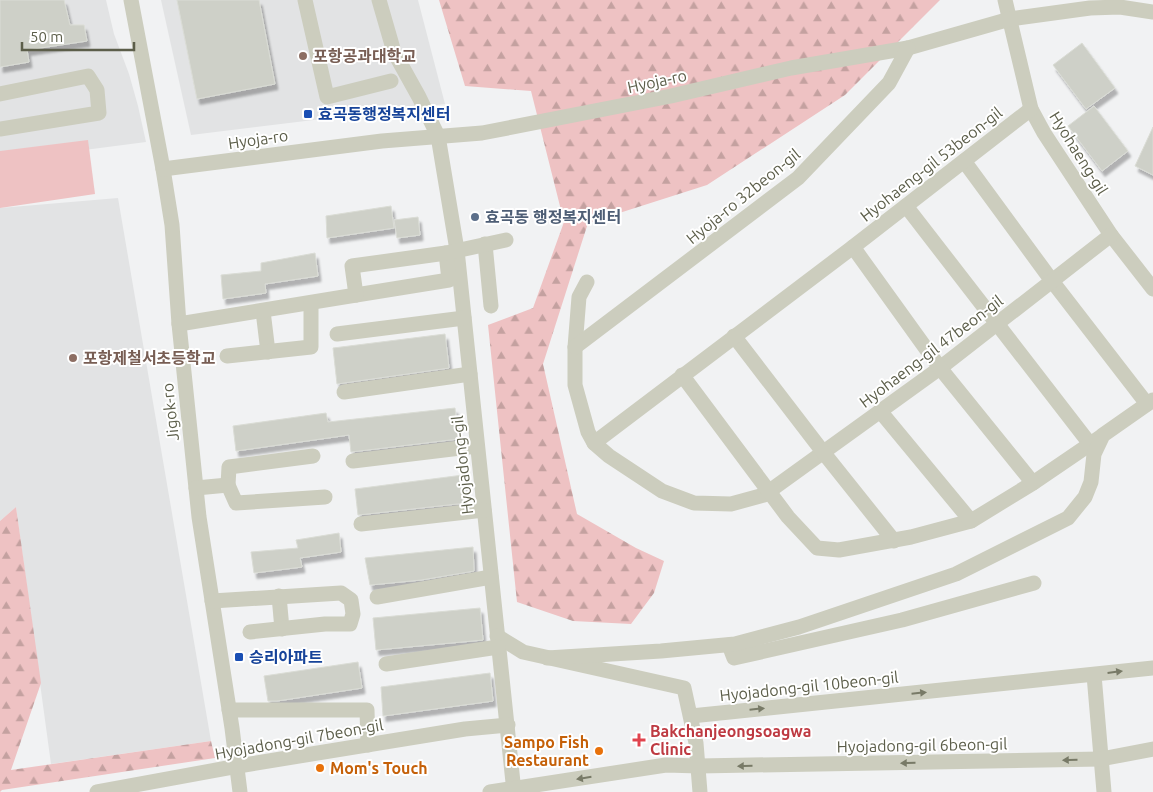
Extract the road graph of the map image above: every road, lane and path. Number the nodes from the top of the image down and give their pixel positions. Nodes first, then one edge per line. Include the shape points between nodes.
1 (131, 0) edge
2 (305, 0) edge
3 (379, 0) edge
4 (1005, 0) edge
5 (1153, 12) edge
6 (1010, 18) junction
7 (908, 48) junction
8 (391, 81) dead end
9 (0, 94) edge
10 (1031, 108) junction
11 (0, 129) edge
12 (438, 136) junction
13 (964, 160) junction
14 (164, 169) junction
15 (906, 206) junction
16 (1111, 234) junction
17 (506, 240) dead end
18 (485, 244) junction
19 (852, 247) junction
20 (452, 251) junction
21 (1052, 281) junction
22 (587, 282) dead end
23 (1153, 289) edge
24 (356, 296) junction
25 (311, 303) junction
26 (491, 306) dead end
27 (263, 311) junction
28 (464, 318) junction
29 (997, 323) junction
30 (179, 324) junction
31 (337, 334) dead end
32 (734, 336) junction
33 (575, 347) junction
34 (268, 352) junction
35 (227, 356) dead end
36 (940, 368) junction
37 (470, 374) junction
38 (682, 375) junction
39 (344, 392) dead end
40 (1150, 402) edge
41 (880, 411) junction
42 (1103, 435) junction
43 (594, 443) junction
44 (1090, 444) junction
45 (477, 446) junction
46 (823, 452) junction
47 (313, 456) dead end
48 (353, 461) dead end
49 (1033, 483) junction
50 (228, 485) junction
51 (196, 488) junction
52 (769, 491) junction
53 (325, 496) dead end
54 (484, 510) junction
55 (971, 521) junction
56 (361, 524) dead end
57 (894, 540) junction
58 (490, 577) junction
59 (1034, 583) dead end
60 (279, 596) junction
61 (377, 596) dead end
62 (212, 601) junction
63 (282, 628) junction
64 (250, 632) dead end
65 (497, 641) junction
66 (729, 645) junction
67 (547, 658) junction
68 (386, 664) dead end
69 (1153, 668) edge
70 (1094, 675) junction
71 (229, 710) junction
72 (691, 716) junction
73 (508, 726) junction
74 (368, 745) junction
75 (1153, 749) edge
76 (1101, 759) junction
77 (238, 766) junction
78 (699, 766) junction
79 (514, 790) edge
80 (97, 792) edge
81 (240, 792) edge
82 (490, 792) edge
83 (700, 792) edge
84 (1104, 792) edge

1 - 14 street, Jigok-ro
2 - 8 street via 327,96
3 - 12 street, Hyojadong-gil via 394,52
4 - 6 street, Hyohaeng-gil
5 - 6 street, Hyoja-ro via 1113,7
6 - 7 street, Hyoja-ro
6 - 10 street, Hyohaeng-gil
7 - 12 street, Hyoja-ro via 790,68 574,116 482,133
7 - 33 street, Hyoja-ro 32beon-gil via 889,82 798,178
9 - 11 street via 88,76 97,90 99,112
10 - 13 street, Hyohaeng-gil 53beon-gil
10 - 16 street, Hyohaeng-gil
12 - 14 street, Hyoja-ro via 275,153
12 - 20 street, Hyojadong-gil
13 - 15 street, Hyohaeng-gil 53beon-gil
13 - 21 street
14 - 30 street, Jigok-ro via 172,225
15 - 19 street, Hyohaeng-gil 53beon-gil
15 - 29 street
16 - 21 street, Hyohaeng-gil 47beon-gil
16 - 23 street, Hyohaeng-gil
17 - 18 street
18 - 20 street
18 - 26 street
19 - 32 street, Hyohaeng-gil 53beon-gil
19 - 36 street
20 - 24 street via 449,280
20 - 24 street via 352,266
20 - 28 street, Hyojadong-gil
21 - 29 street, Hyohaeng-gil 47beon-gil
21 - 40 street
22 - 33 street via 579,297
24 - 25 street
25 - 27 street
25 - 34 street via 311,347
27 - 30 street
27 - 34 street
28 - 31 street
28 - 37 street, Hyojadong-gil
29 - 36 street, Hyohaeng-gil 47beon-gil
29 - 44 street
30 - 51 street, Jigok-ro
32 - 38 street, Hyohaeng-gil 53beon-gil
32 - 46 street
33 - 43 street via 575,385
34 - 35 street
36 - 41 street, Hyohaeng-gil 47beon-gil
36 - 49 street
37 - 39 street
37 - 45 street, Hyojadong-gil
38 - 43 street, Hyohaeng-gil 53beon-gil
38 - 52 street
40 - 42 street
41 - 46 street, Hyohaeng-gil 47beon-gil
41 - 55 street
42 - 44 street
42 - 66 street via 1094,454 1091,482 1068,518 956,574 799,626
43 - 52 street via 662,491 694,503 731,504
44 - 49 street
45 - 48 street
45 - 54 street, Hyojadong-gil
46 - 52 street, Hyohaeng-gil 47beon-gil
46 - 57 street
47 - 50 street via 229,467
49 - 55 street
50 - 51 street
50 - 53 street via 236,503
51 - 62 street, Jigok-ro
52 - 57 street via 817,548 839,550
54 - 56 street
54 - 58 street, Hyojadong-gil
55 - 57 street
58 - 61 street
58 - 65 street, Hyojadong-gil
59 - 66 street via 902,620 734,658
60 - 62 street
60 - 63 street
60 - 63 street via 341,593 351,600 353,614 350,624
62 - 71 street, Jigok-ro
63 - 64 street
65 - 67 street
65 - 68 street
65 - 73 street, Hyojadong-gil
66 - 67 street
67 - 72 street via 684,688
70 -> 69 street, Hyojadong-gil 10beon-gil
72 -> 70 street, Hyojadong-gil 10beon-gil
70 - 76 street
71 - 74 street via 367,710
71 - 77 street, Jigok-ro
72 - 78 street
73 - 74 street, Hyojadong-gil 7beon-gil via 465,729
73 - 79 street, Hyojadong-gil
74 - 77 street, Hyojadong-gil 7beon-gil
75 - 76 street, Hyojadong-gil 6beon-gil
76 -> 78 street, Hyojadong-gil 6beon-gil
76 - 84 street
77 - 80 street, Hyojadong-gil 7beon-gil
77 - 81 street, Jigok-ro
78 -> 79 street, Hyojadong-gil 6beon-gil via 666,765
78 - 83 street
79 - 82 street, Hyojadong-gil 6beon-gil

